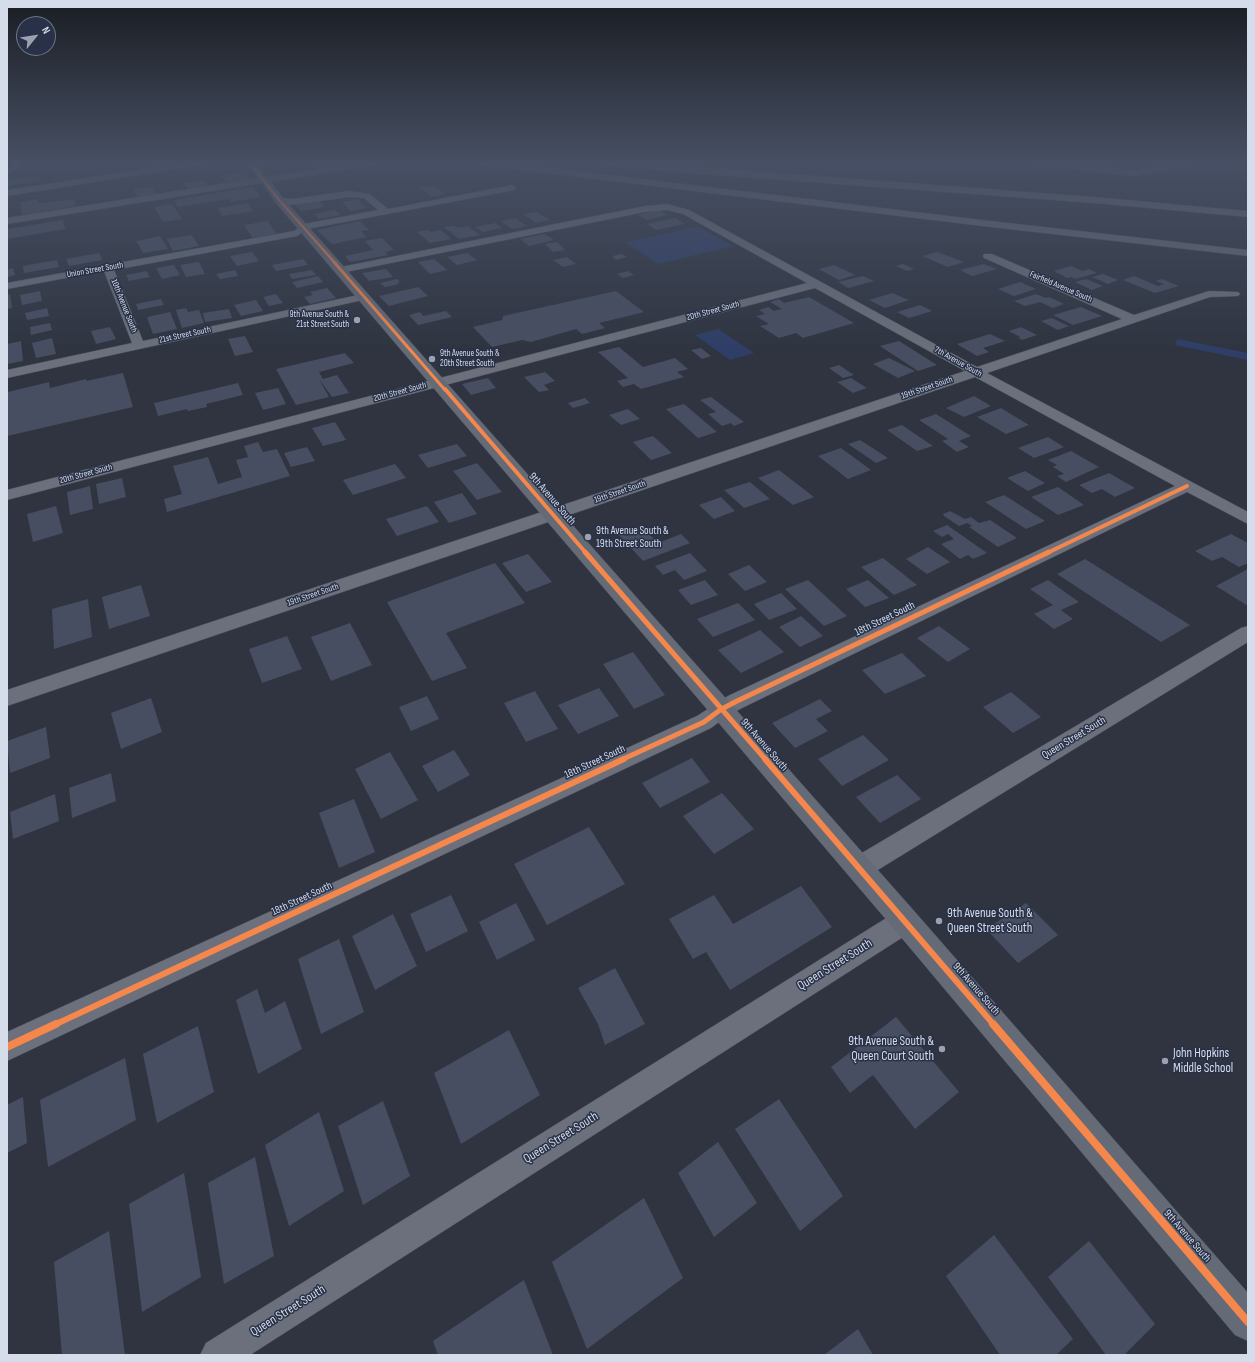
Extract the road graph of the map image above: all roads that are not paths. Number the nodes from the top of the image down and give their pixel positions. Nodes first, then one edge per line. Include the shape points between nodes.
1 (312, 226) edge
2 (561, 226) edge
3 (710, 226) edge
4 (969, 226) edge
5 (1005, 226) edge
6 (304, 227) junction
7 (1248, 253) edge
8 (988, 256) dead end
9 (1248, 264) edge
10 (108, 267) junction
11 (341, 270) junction
12 (816, 284) junction
13 (7, 286) edge
14 (1234, 294) dead end
15 (363, 297) junction
16 (1133, 319) junction
17 (139, 345) junction
18 (976, 372) junction
19 (7, 374) edge
20 (437, 382) junction
21 (1187, 486) junction
22 (7, 495) edge
23 (552, 514) junction
24 (1248, 519) edge
25 (1248, 633) edge
26 (7, 698) edge
27 (720, 710) junction
28 (859, 868) junction
29 (905, 921) junction
30 (7, 1048) edge
31 (1248, 1322) edge
32 (218, 1355) edge

1 - 6 street, Union Street South
2 - 11 street, 7th Avenue South
3 - 12 street, 7th Avenue South
4 - 9 highway
5 - 7 highway
6 - 10 street, Union Street South via 298,233
6 - 11 street, 9th Avenue South
8 - 16 street, Fairfield Avenue South
10 - 13 street, Union Street South
10 - 17 street, 10th Avenue South
11 - 15 street, 9th Avenue South
12 - 18 street, 7th Avenue South
12 - 20 street, 20th Street South
14 - 16 street, 19th Street South via 1209,294
15 - 17 street, 21st Street South
15 - 20 street, 9th Avenue South
16 - 18 street, 19th Street South
17 - 19 street, 21st Street South
18 - 21 street, 7th Avenue South
18 - 23 street, 19th Street South
20 - 22 street, 20th Street South
20 - 23 street, 9th Avenue South
21 - 24 street, 7th Avenue South
21 - 27 street, 18th Street South
23 - 26 street, 19th Street South
23 - 27 street, 9th Avenue South
25 - 28 street, Queen Street South
27 - 28 street, 9th Avenue South
27 - 30 street, 18th Street South via 704,722
28 - 29 street, 9th Avenue South
29 - 31 street, 9th Avenue South
29 - 32 street, Queen Street South

